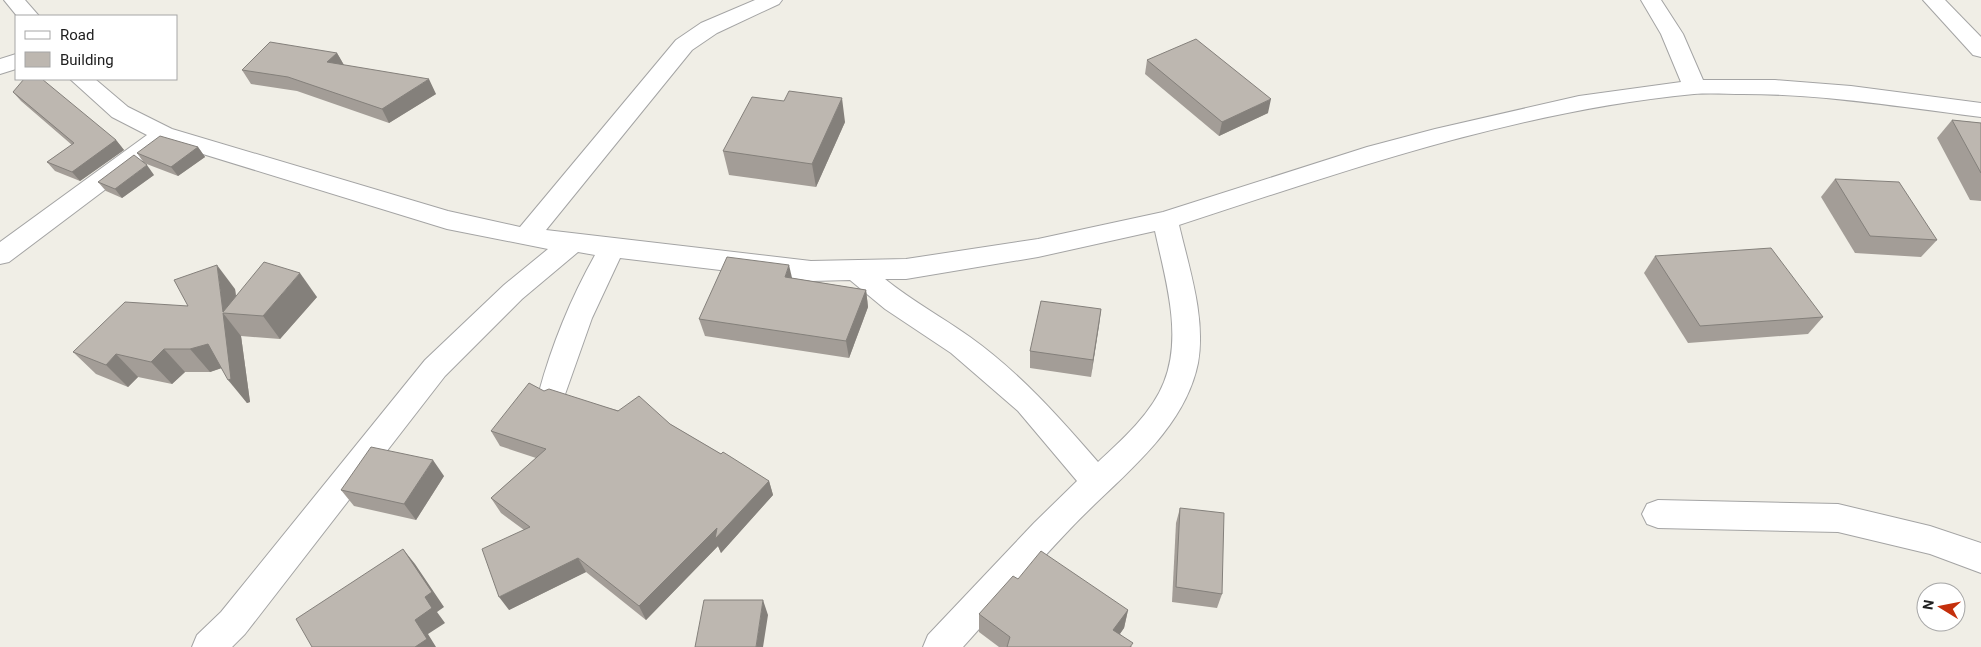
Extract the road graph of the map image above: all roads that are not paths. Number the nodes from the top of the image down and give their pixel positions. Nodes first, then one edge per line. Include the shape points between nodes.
1 (14, 0) edge
2 (772, 0) edge
3 (1651, 0) edge
4 (1933, 0) edge
5 (27, 15) edge
6 (1981, 50) edge
7 (15, 61) edge
8 (0, 67) edge
9 (81, 80) edge
10 (1695, 87) junction
11 (1981, 110) edge
12 (164, 134) junction
13 (1165, 220) junction
14 (526, 237) junction
15 (572, 243) junction
16 (612, 248) junction
17 (0, 255) edge
18 (856, 270) junction
19 (553, 392) edge
20 (1097, 482) junction
21 (1658, 514) dead end
22 (1981, 558) edge
23 (209, 647) edge
24 (940, 647) edge

1 - 5 street
2 - 14 street via 709,28 684,45
3 - 10 street via 1672,34
4 - 6 street
7 - 8 street
9 - 12 street via 120,112
10 - 11 street via 1775,87 1851,93
10 - 13 street via 1579,103 1435,137
12 - 14 street via 447,220
12 - 17 street
13 - 18 street via 1038,248 906,269
13 - 20 street via 1184,303 1184,364 1170,398 1142,438
14 - 15 street
15 - 16 street
15 - 23 street via 513,292 435,368 233,622
16 - 18 street via 810,271
16 - 19 street via 598,272 566,347
18 - 20 street via 895,302 961,345 1028,403
20 - 24 street
21 - 22 street via 1838,518 1930,540

